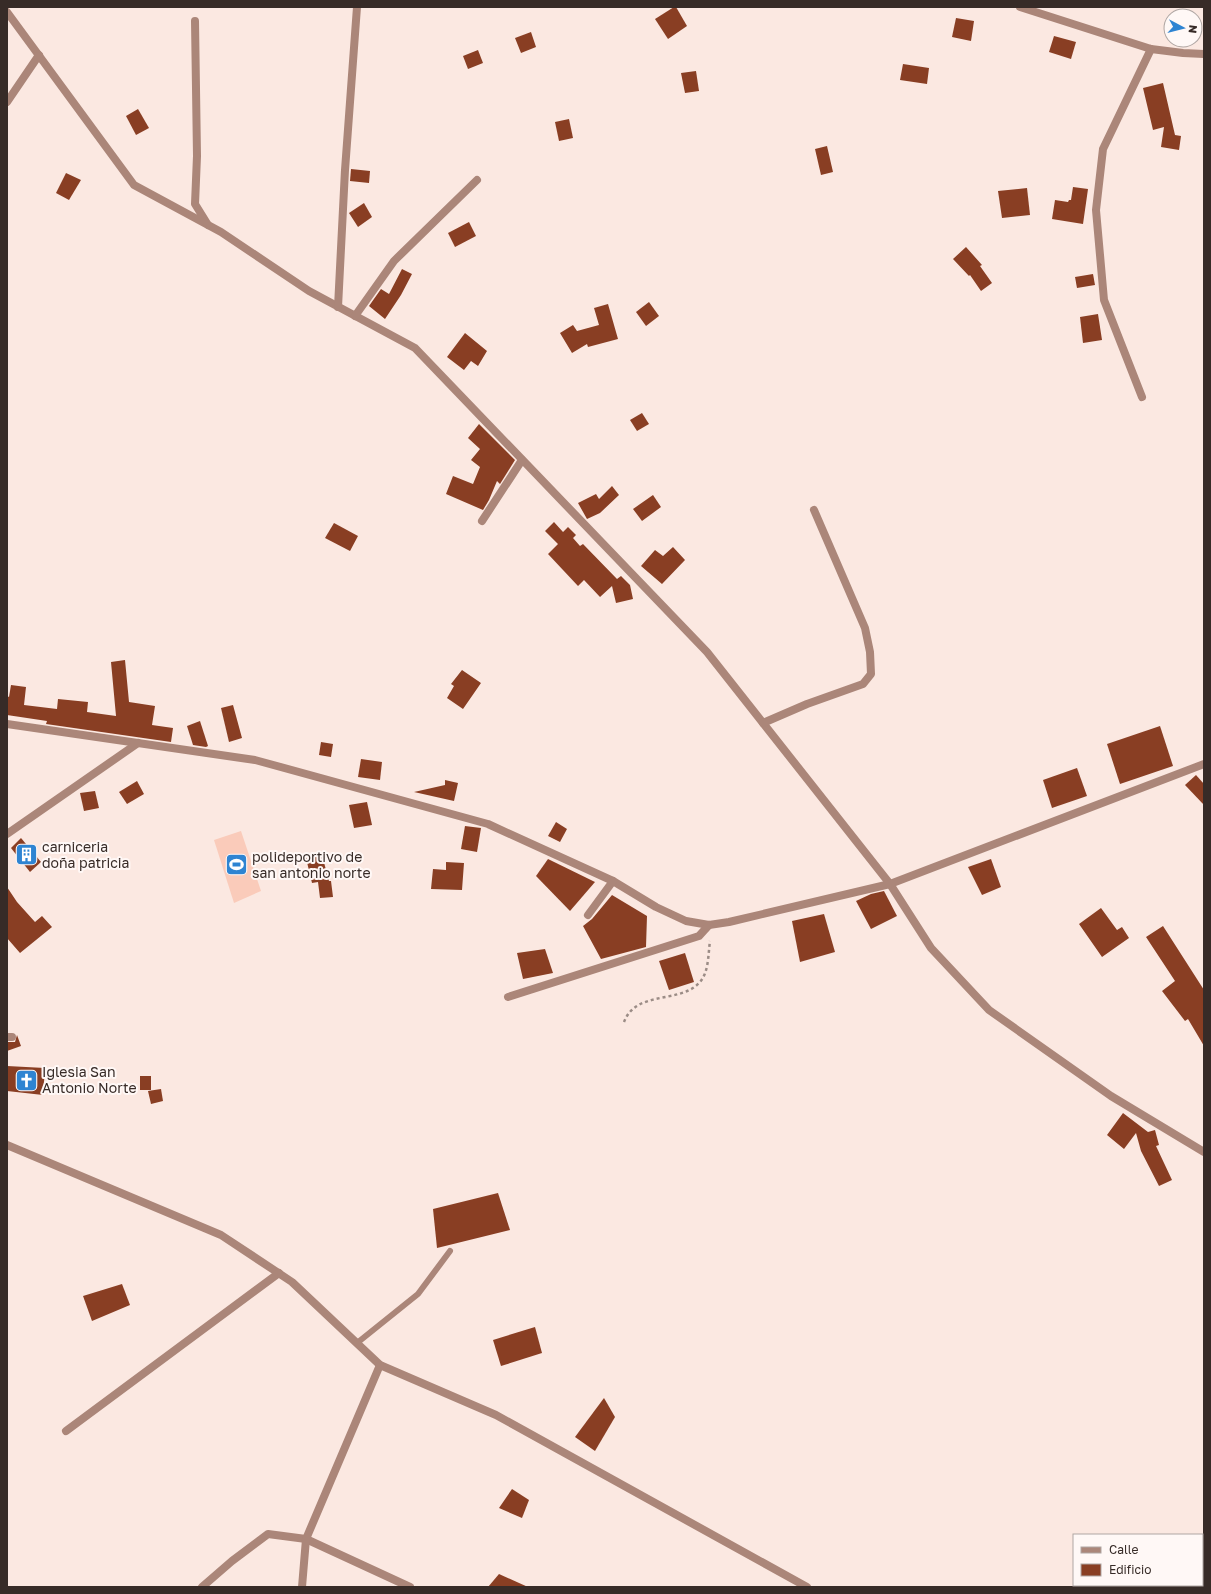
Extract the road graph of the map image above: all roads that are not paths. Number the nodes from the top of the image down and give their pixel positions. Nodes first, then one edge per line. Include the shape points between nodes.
1 (356, 7) edge
2 (1020, 7) edge
3 (7, 12) edge
4 (195, 21) dead end
5 (1151, 49) junction
6 (1204, 54) edge
7 (39, 55) junction
8 (7, 102) edge
9 (477, 180) dead end
10 (208, 226) junction
11 (338, 307) junction
12 (355, 316) junction
13 (1142, 397) dead end
14 (522, 460) junction
15 (814, 510) dead end
16 (482, 521) dead end
17 (763, 723) junction
18 (7, 724) edge
19 (138, 743) junction
20 (1204, 764) edge
21 (7, 834) edge
22 (613, 881) junction
23 (890, 884) junction
24 (588, 915) dead end
25 (709, 925) junction
26 (508, 997) dead end
27 (7, 1145) edge
28 (1204, 1152) edge
29 (450, 1251) dead end
30 (279, 1273) junction
31 (357, 1343) junction
32 (380, 1365) junction
33 (66, 1432) dead end
34 (306, 1539) junction
35 (202, 1587) edge
36 (302, 1587) edge
37 (410, 1587) edge
38 (807, 1587) edge

1 - 11 street
2 - 5 street
3 - 7 street
4 - 10 street via 195,204
5 - 6 street
5 - 13 street via 1103,149 1096,210 1104,300
7 - 8 street
7 - 10 street via 134,186
9 - 12 street via 394,261
10 - 11 street
11 - 12 street
12 - 14 street via 416,348
14 - 16 street
14 - 17 street via 707,652
15 - 17 street via 865,628 871,674 863,684
17 - 23 street
18 - 19 street
19 - 21 street
19 - 22 street via 255,760 488,824
20 - 23 street
22 - 24 street
22 - 25 street via 656,907 686,921
23 - 25 street
23 - 28 street via 931,948 989,1010 1111,1096
25 - 26 street via 699,936
27 - 30 street via 221,1235
29 - 31 lane via 418,1294
30 - 31 street
30 - 33 street
31 - 32 street
32 - 34 street
32 - 38 street via 496,1415
34 - 35 street via 268,1534
34 - 36 street
34 - 37 street

